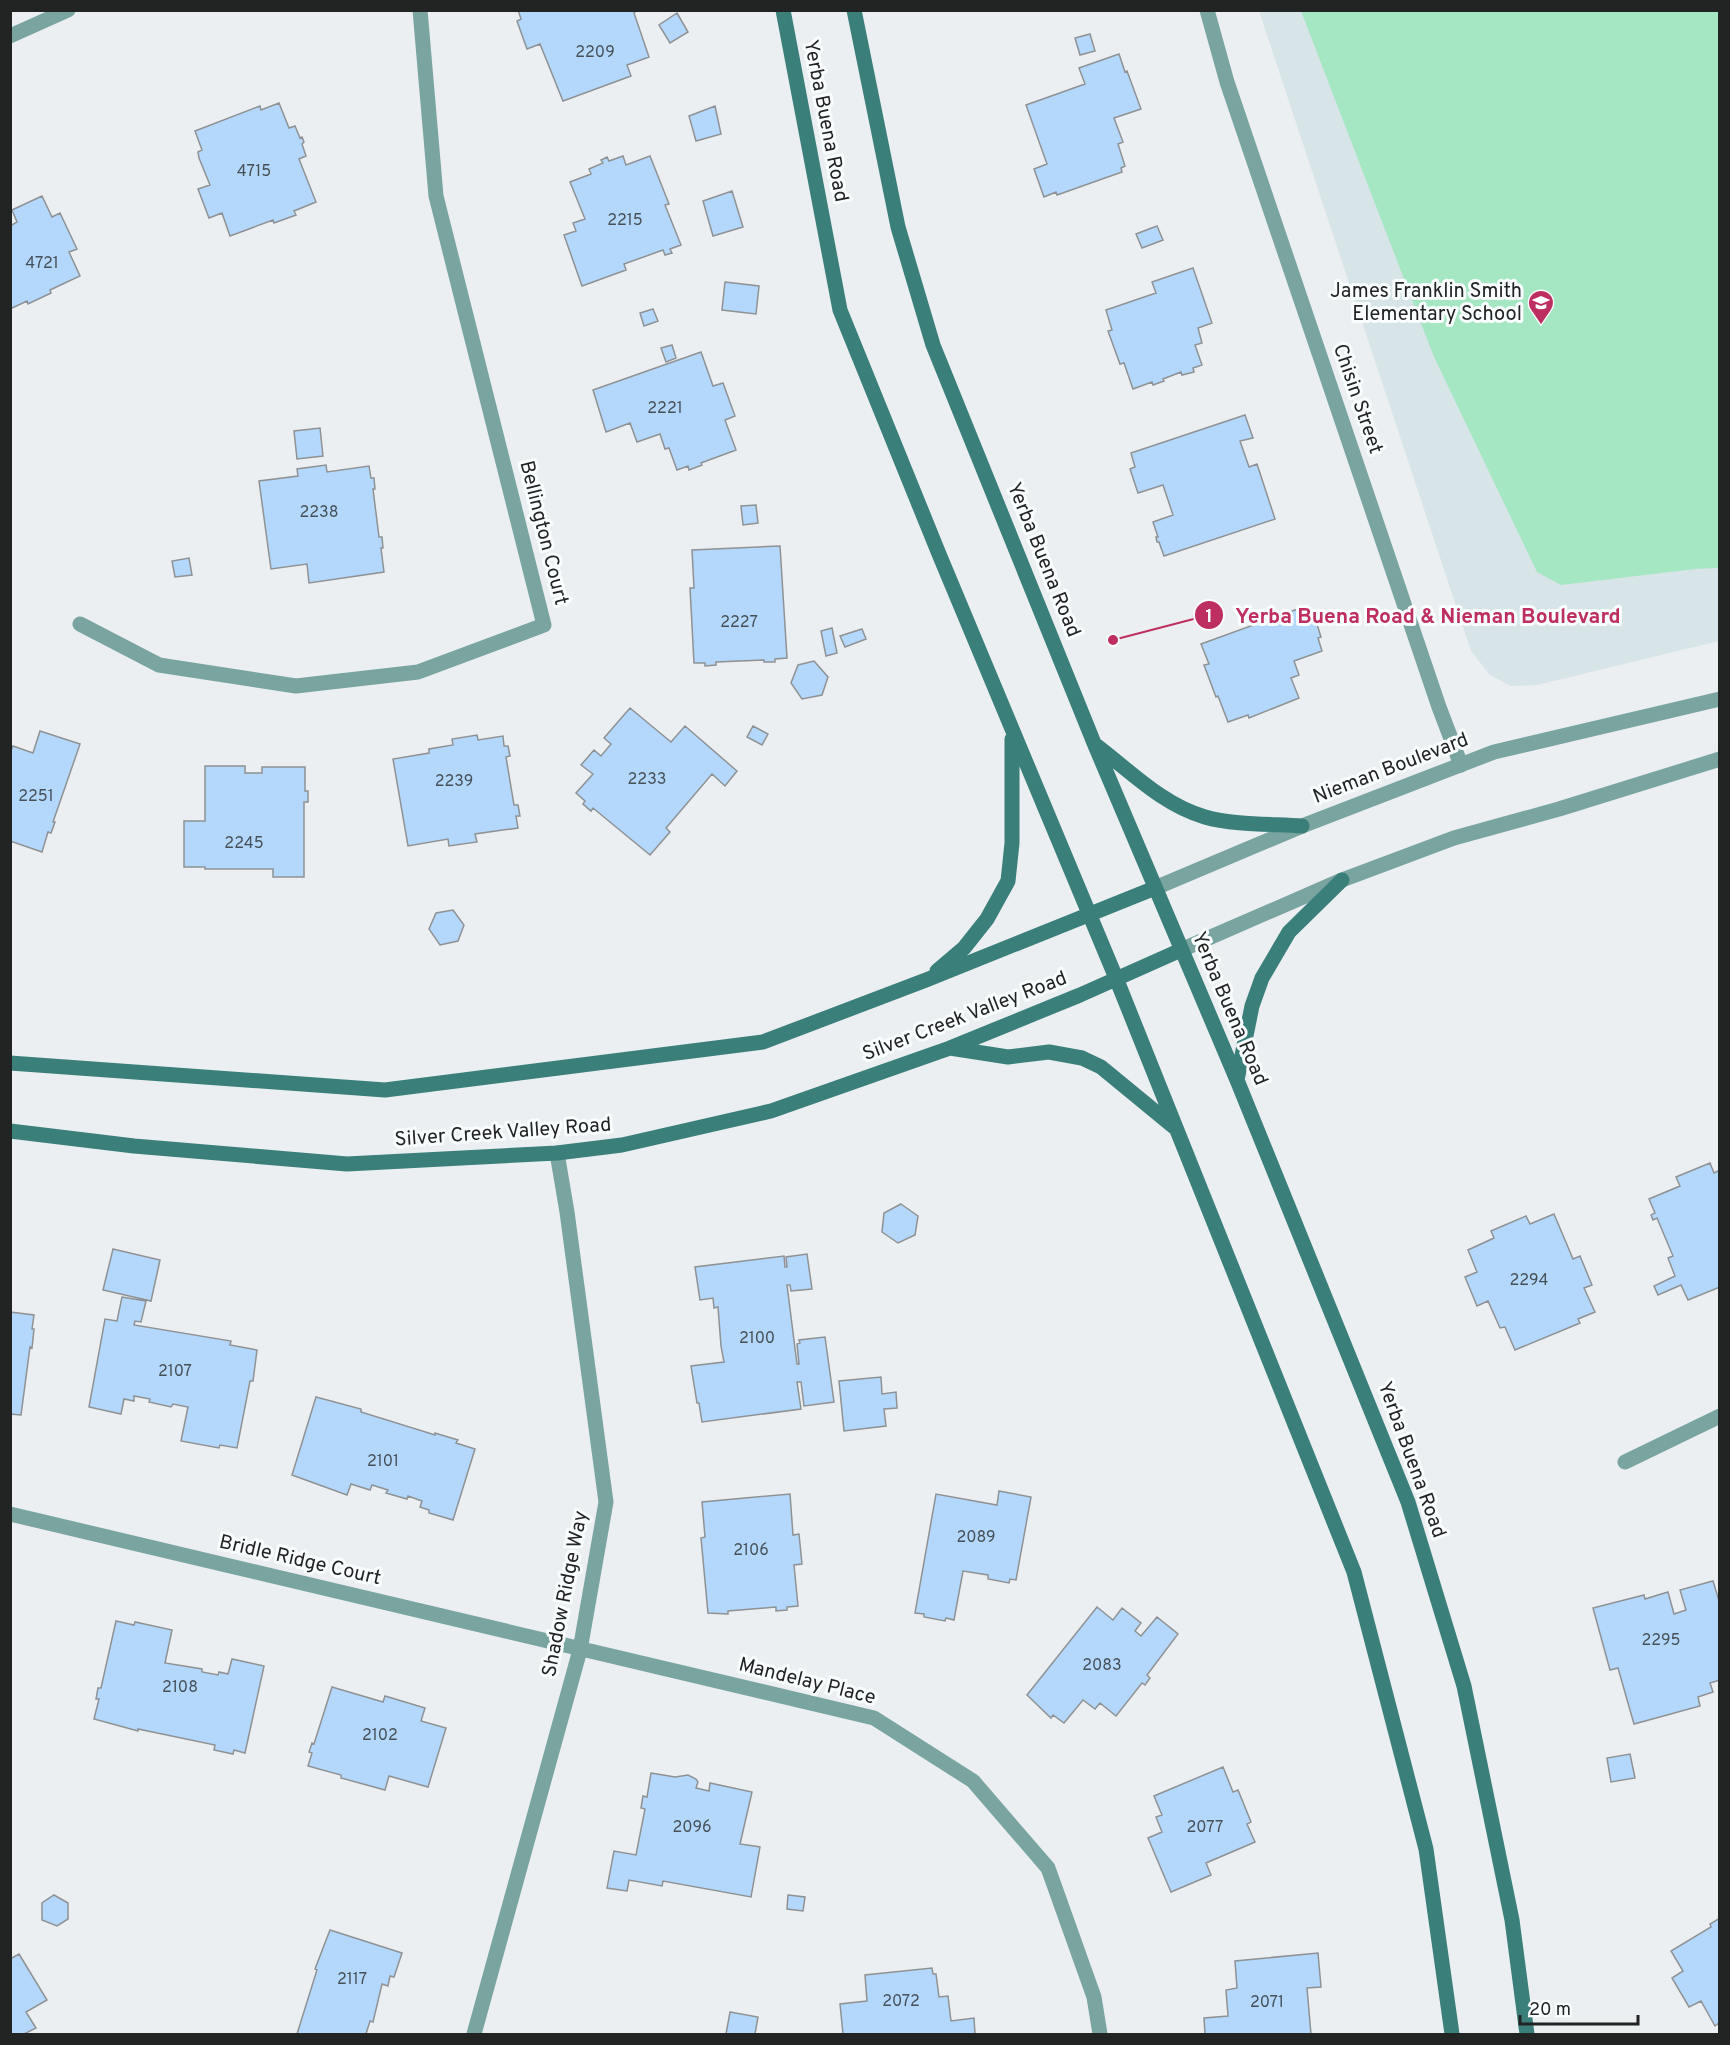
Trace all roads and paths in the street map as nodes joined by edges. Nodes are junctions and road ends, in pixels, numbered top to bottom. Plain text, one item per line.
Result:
1 (68, 10) edge
2 (420, 10) edge
3 (783, 10) edge
4 (854, 10) edge
5 (1207, 10) edge
6 (10, 36) edge
7 (80, 624) dead end
8 (1719, 699) edge
9 (1012, 731) junction
10 (1094, 743) junction
11 (1719, 759) edge
12 (1461, 765) junction
13 (1302, 826) junction
14 (1342, 880) junction
15 (1155, 888) junction
16 (1089, 915) junction
17 (1181, 950) junction
18 (1116, 978) junction
19 (926, 981) junction
20 (950, 1048) junction
21 (10, 1063) edge
22 (1237, 1080) junction
23 (1177, 1129) junction
24 (10, 1131) edge
25 (557, 1153) junction
26 (1719, 1416) edge
27 (1625, 1462) dead end
28 (10, 1514) edge
29 (580, 1650) junction
30 (474, 2034) edge
31 (1100, 2034) edge
32 (1452, 2034) edge
33 (1527, 2034) edge

1 - 6 street
2 - 7 street, Bellington Court
3 - 9 main road, Yerba Buena Road
4 - 10 main road, Yerba Buena Road
5 - 12 street, Chisin Street
8 - 12 street, Nieman Boulevard
9 - 16 main road, Yerba Buena Road
9 - 19 main road
10 - 13 main road
10 - 15 main road, Yerba Buena Road
11 - 14 street
12 - 13 street, Nieman Boulevard
13 - 15 street, Nieman Boulevard
14 - 17 street
14 - 22 main road
15 - 16 main road, Nieman Boulevard
15 - 17 main road, Yerba Buena Road
16 - 18 main road, Yerba Buena Road
16 - 19 main road
17 - 18 main road, Silver Creek Valley Road
17 - 22 main road, Yerba Buena Road
18 - 20 main road, Silver Creek Valley Road
18 - 23 main road, Yerba Buena Road
19 - 21 main road
20 - 23 main road
20 - 25 main road, Silver Creek Valley Road
22 - 33 main road, Yerba Buena Road
23 - 32 main road, Yerba Buena Road
24 - 25 main road, Silver Creek Valley Road
25 - 29 street, Shadow Ridge Way
26 - 27 street
28 - 29 street, Bridle Ridge Court
29 - 30 street, Shadow Ridge Way
29 - 31 street, Mandelay Place

